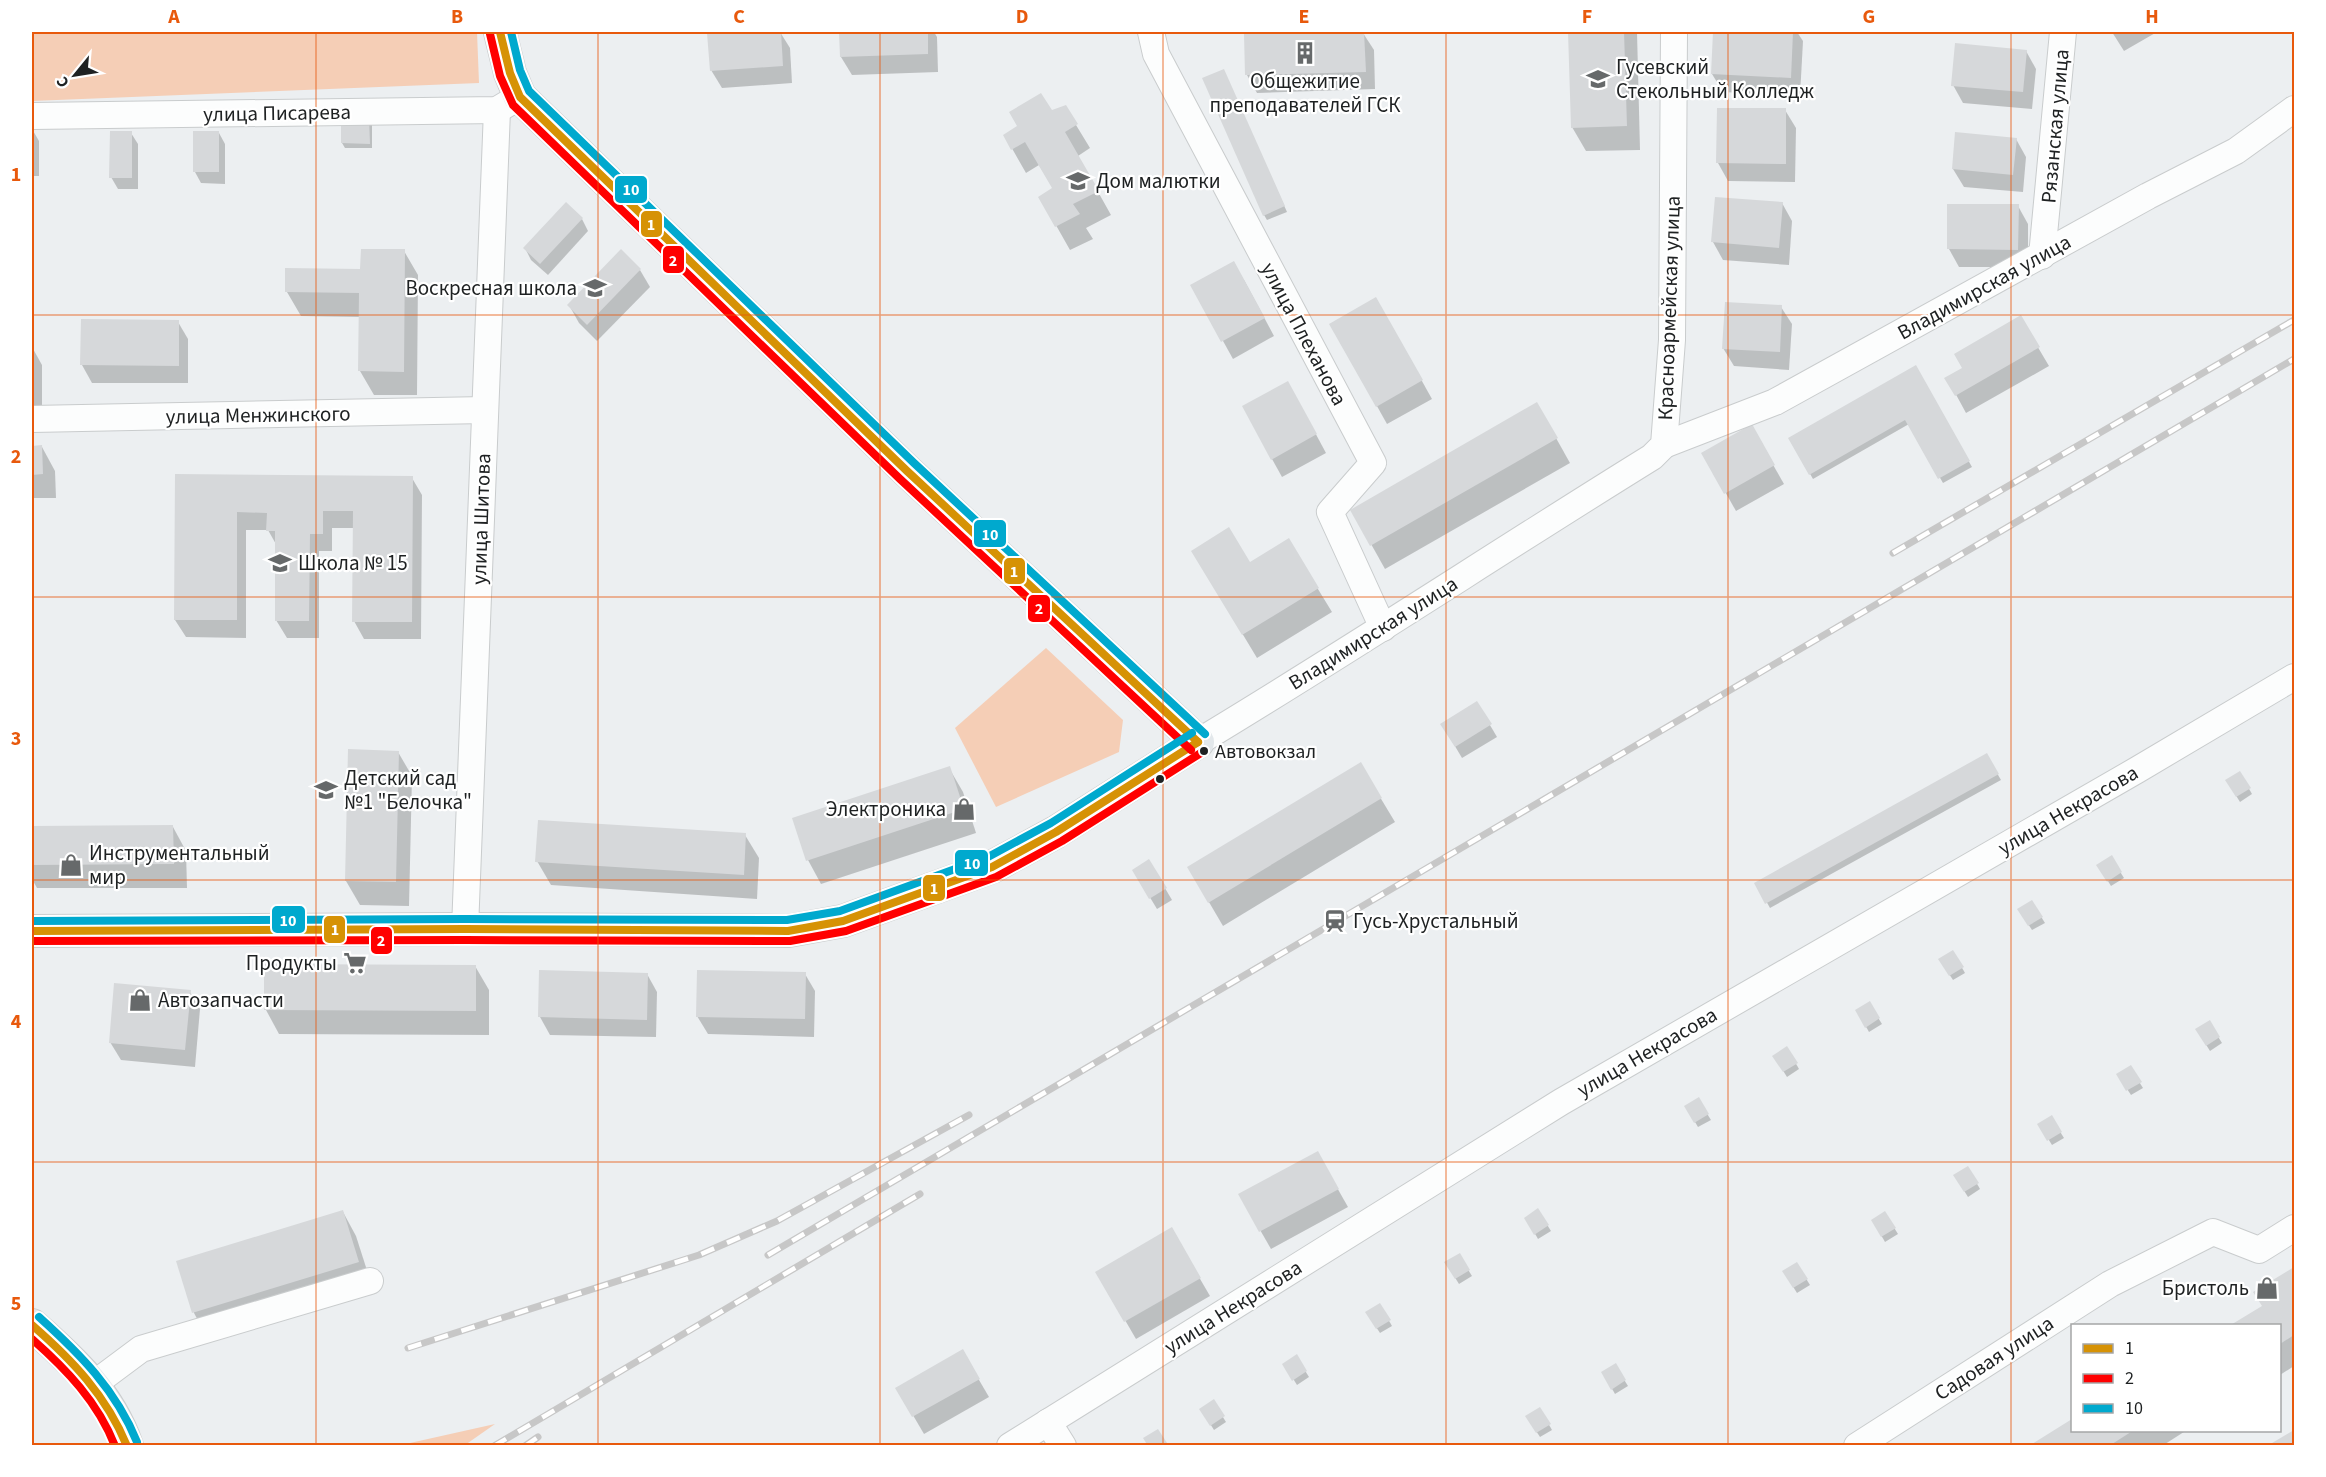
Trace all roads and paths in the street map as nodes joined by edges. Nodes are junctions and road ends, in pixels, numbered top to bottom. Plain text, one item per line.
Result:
1 (500, 32) edge
2 (1151, 32) edge
3 (1674, 32) edge
4 (2063, 32) edge
5 (508, 103) junction
6 (2295, 109) edge
7 (32, 116) edge
8 (2042, 255) junction
9 (485, 410) junction
10 (32, 419) edge
11 (1664, 445) junction
12 (1547, 522) joint
13 (1383, 628) junction
14 (2295, 677) edge
15 (1198, 742) junction
16 (465, 929) junction
17 (32, 931) edge
18 (2295, 1228) edge
19 (370, 1281) dead end
20 (32, 1325) edge
21 (94, 1384) junction
22 (1048, 1422) junction
23 (127, 1446) edge
24 (1010, 1446) edge
25 (1063, 1446) edge
26 (1857, 1446) edge

1 - 5 main road
2 - 13 street, улица Плеханова
3 - 11 street, Красноармейская улица
4 - 8 street, Рязанская улица
5 - 7 street, улица Писарева
5 - 9 street, улица Шитова
5 - 15 main road
6 - 8 street, Владимирская улица
8 - 11 street, Владимирская улица
9 - 10 street, улица Менжинского
9 - 16 street, улица Шитова
11 - 12 street, Красноармейская улица
12 - 13 street, Владимирская улица
13 - 15 street, Владимирская улица
14 - 22 street, улица Некрасова
15 - 16 main road
16 - 17 main road
18 - 26 street, Садовая улица
19 - 21 street
20 - 21 main road
21 - 23 main road
22 - 24 street, улица Некрасова
22 - 25 street

